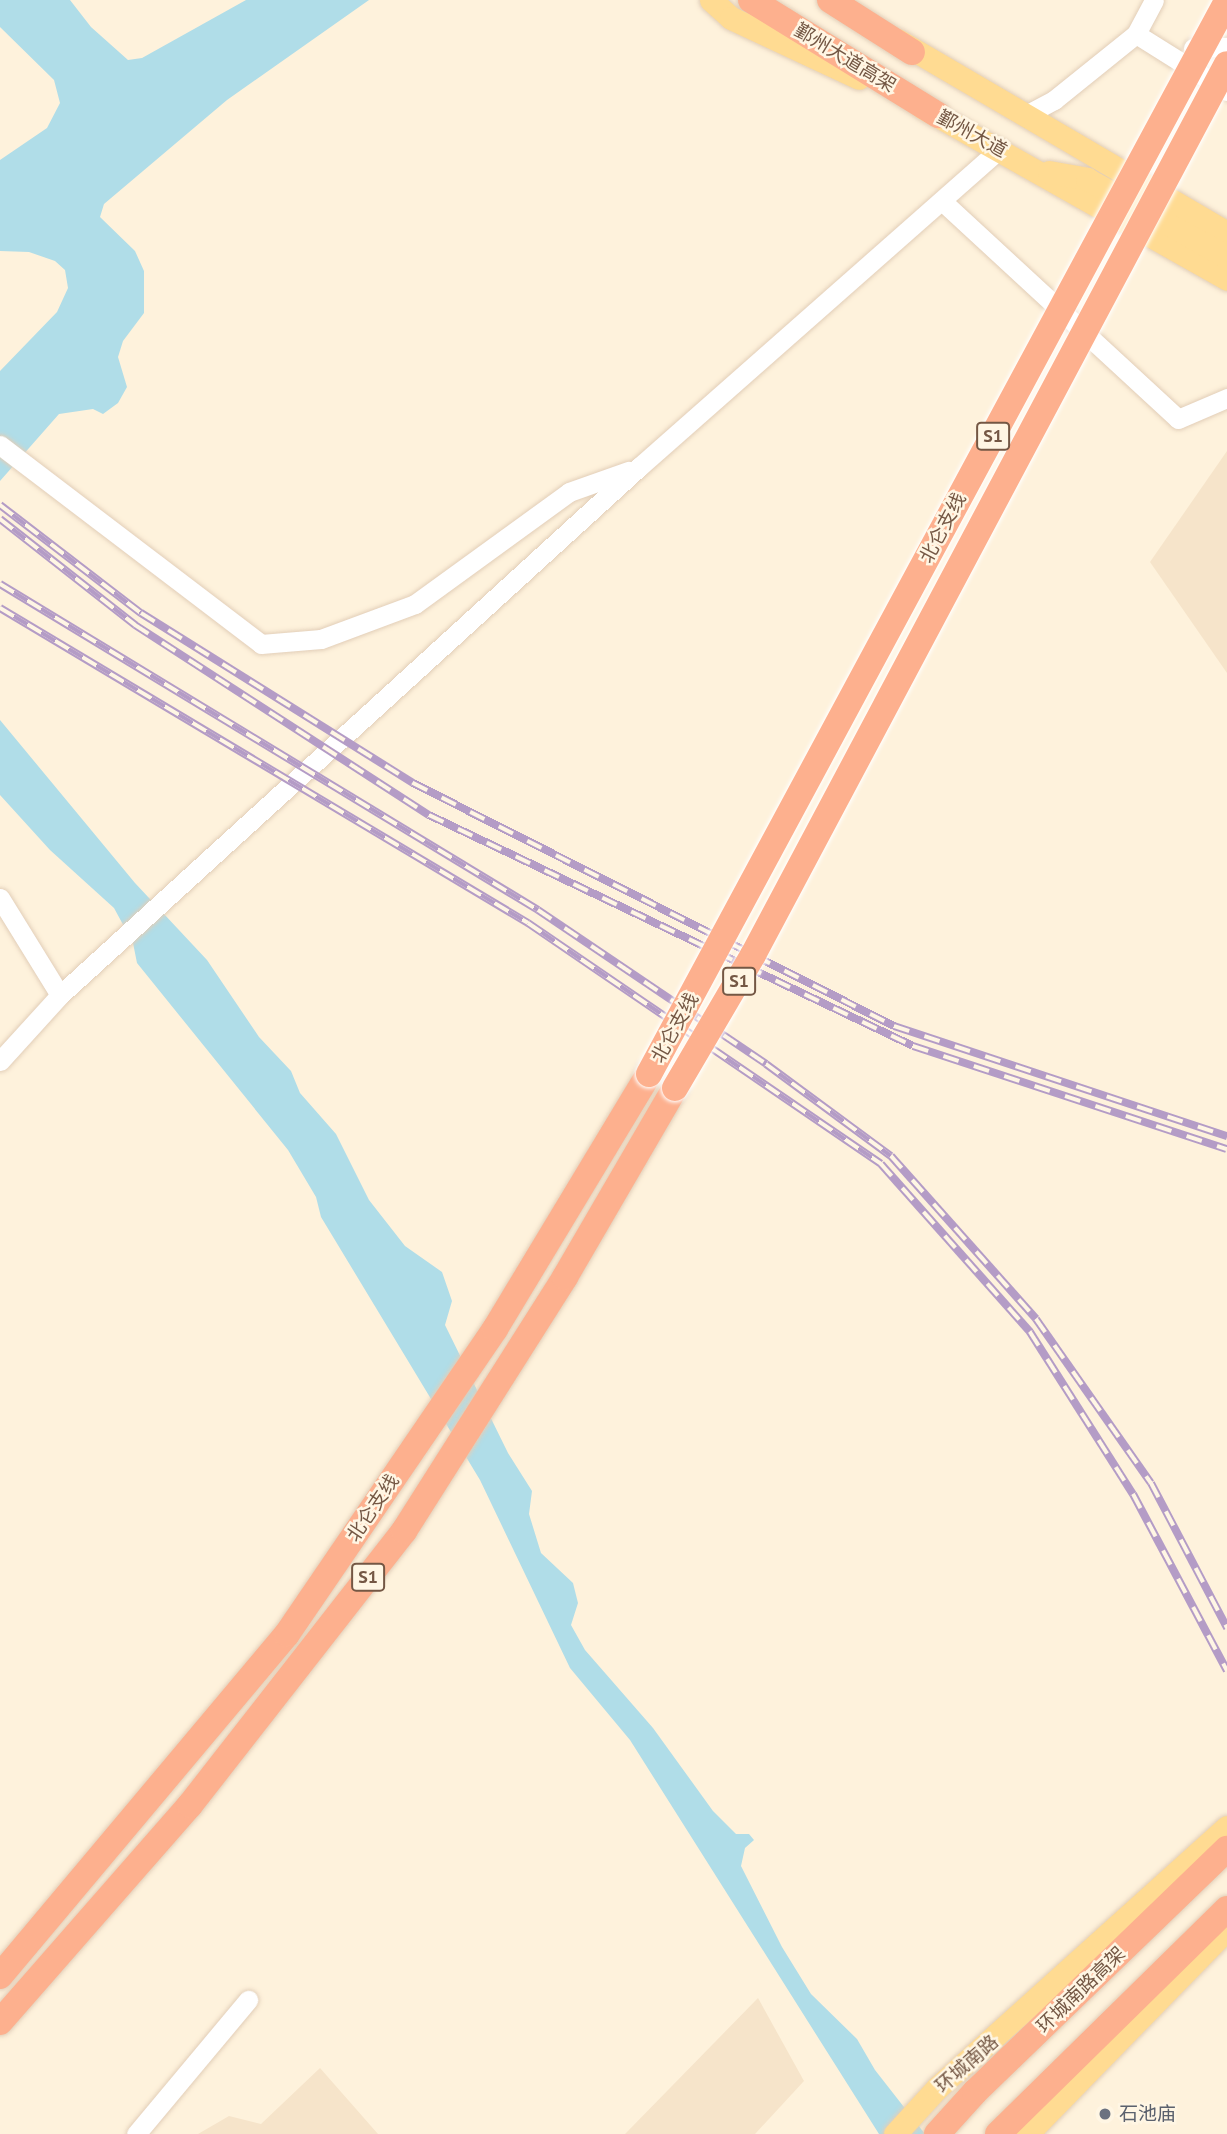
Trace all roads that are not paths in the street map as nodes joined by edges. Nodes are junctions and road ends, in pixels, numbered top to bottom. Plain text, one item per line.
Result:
1 (711, 0) edge
2 (751, 0) edge
3 (830, 0) edge
4 (848, 0) edge
5 (1154, 0) edge
6 (1227, 1) edge
7 (1136, 34) junction
8 (1227, 47) edge
9 (1164, 49) junction
10 (912, 52) junction
11 (1227, 64) edge
12 (1227, 92) edge
13 (938, 115) junction
14 (1026, 115) junction
15 (1001, 148) junction
16 (1032, 169) junction
17 (942, 201) junction
18 (1227, 233) edge
19 (1227, 257) edge
20 (1227, 279) edge
21 (1227, 398) edge
22 (0, 445) edge
23 (639, 467) junction
24 (0, 898) edge
25 (60, 995) junction
26 (0, 1061) edge
27 (1227, 1827) edge
28 (1227, 1849) edge
29 (1227, 1909) edge
30 (1227, 1929) edge
31 (0, 1976) edge
32 (248, 2000) dead end
33 (0, 2022) edge
34 (136, 2134) edge
35 (895, 2134) edge
36 (937, 2134) edge
37 (998, 2134) edge
38 (1027, 2134) edge

1 - 13 main road, 鄞州大道
2 - 13 highway, 鄞州大道高架
3 - 10 highway, 鄞州大道高架
4 - 10 main road
5 - 7 street
6 - 31 highway, 北仑支线 / S1, bridge
7 - 9 street
7 - 14 street
8 - 9 street
9 - 12 street
10 - 14 main road
11 - 33 highway, 北仑支线 / S1, bridge
13 - 15 main road, 鄞州大道
14 - 18 main road
15 - 16 main road, 鄞州大道
15 - 17 street
16 - 19 main road
16 - 20 main road, 鄞州大道
17 - 21 street
17 - 23 street
22 - 23 street
23 - 25 street
24 - 25 street
25 - 26 street
27 - 35 main road, 环城南路
28 - 36 highway, 环城南路高架
29 - 37 highway
30 - 38 main road
32 - 34 street

